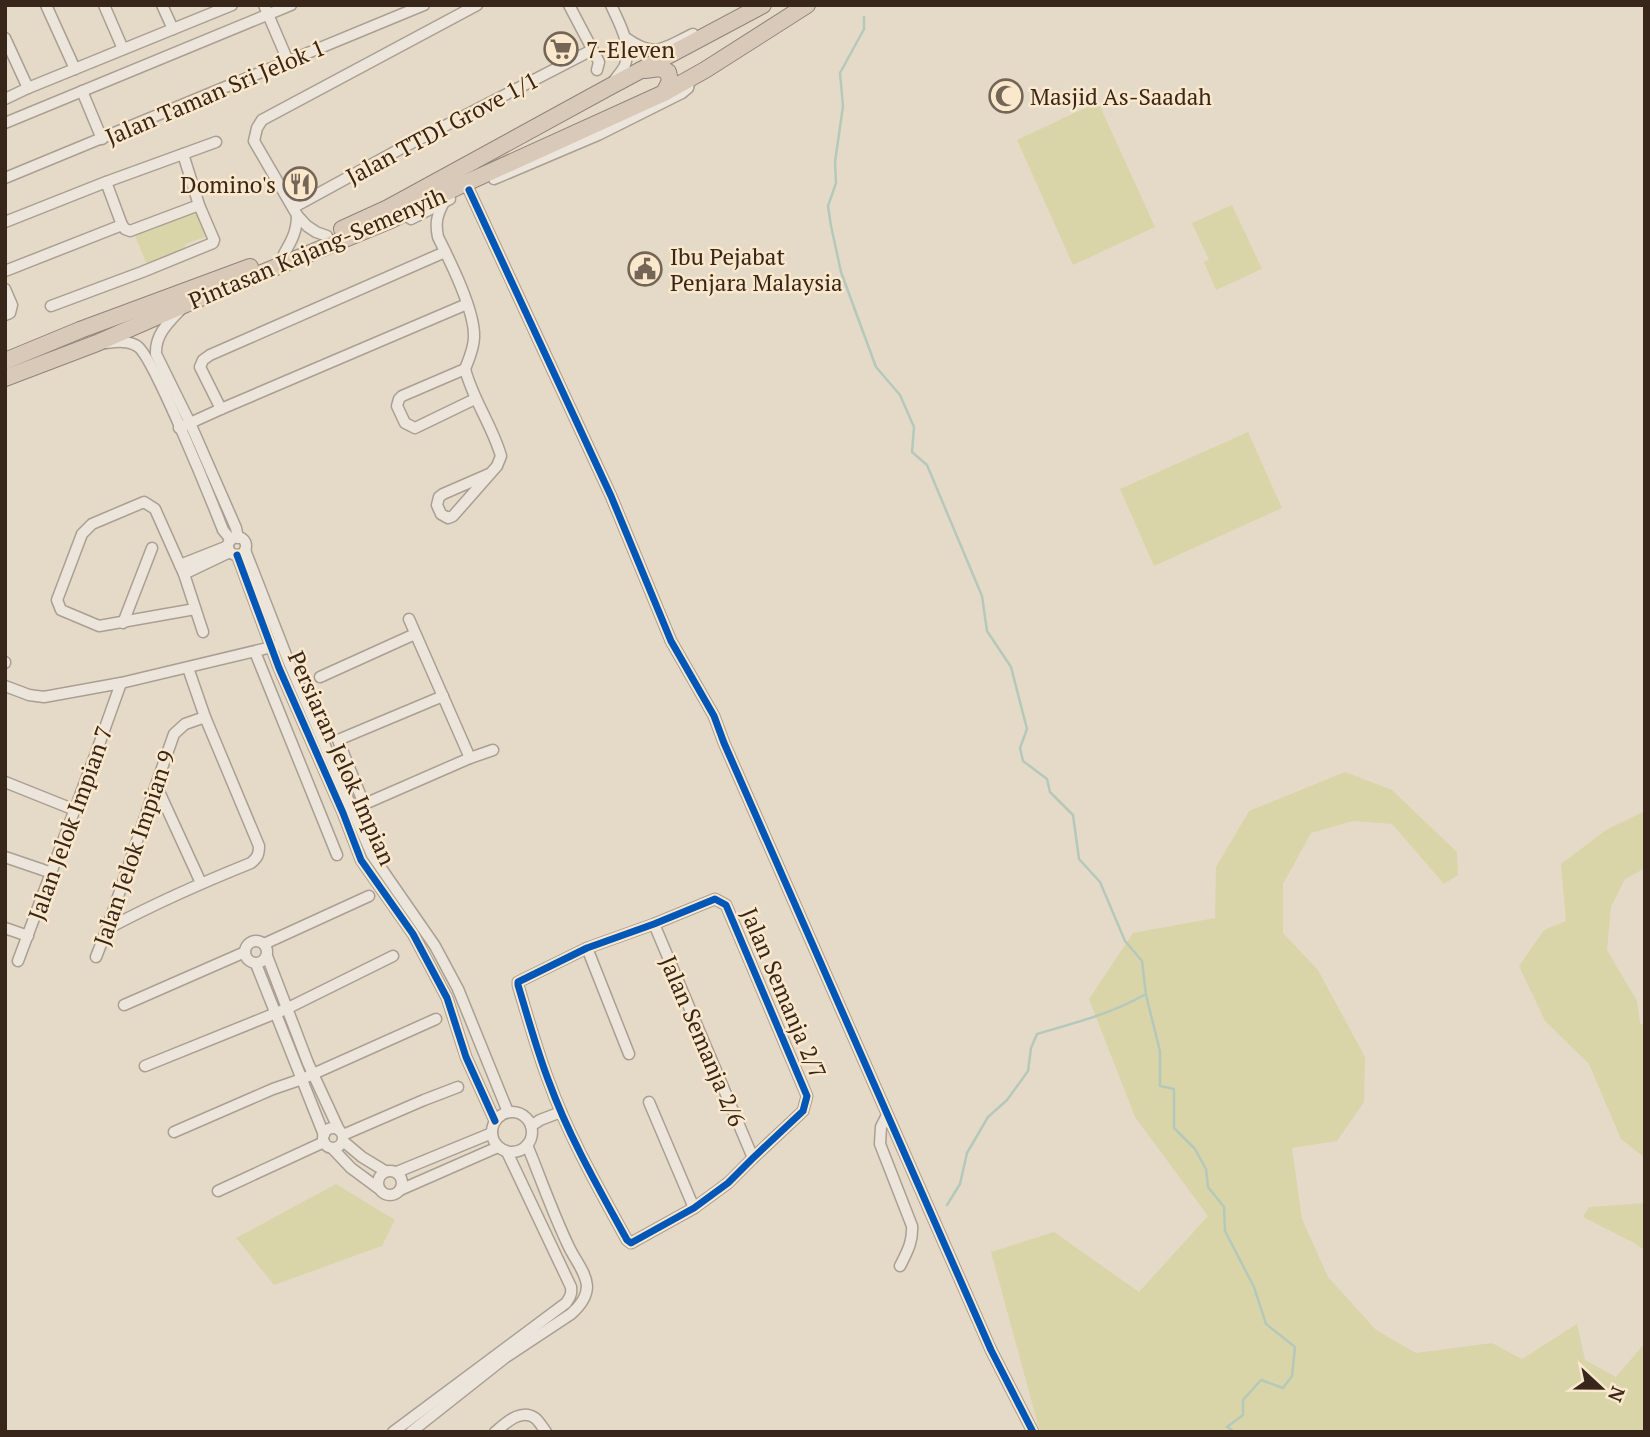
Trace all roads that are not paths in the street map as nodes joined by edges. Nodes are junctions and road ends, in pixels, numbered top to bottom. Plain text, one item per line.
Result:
1 (46, 5) edge
2 (104, 5) edge
3 (162, 5) edge
4 (232, 5) edge
5 (291, 5) edge
6 (424, 5) edge
7 (477, 5) edge
8 (569, 5) edge
9 (611, 5) edge
10 (765, 5) edge
11 (807, 5) edge
12 (267, 10) edge
13 (731, 22) junction
14 (173, 29) junction
15 (5, 38) edge
16 (625, 38) junction
17 (123, 50) junction
18 (592, 50) junction
19 (288, 61) junction
20 (75, 69) junction
21 (597, 70) dead end
22 (632, 74) junction
23 (698, 74) junction
24 (611, 86) junction
25 (28, 88) junction
26 (82, 91) junction
27 (664, 93) junction
28 (5, 99) edge
29 (5, 123) edge
30 (102, 139) junction
31 (216, 142) dead end
32 (183, 154) junction
33 (5, 178) edge
34 (106, 182) junction
35 (469, 190) junction
36 (444, 202) junction
37 (199, 205) junction
38 (296, 211) junction
39 (411, 219) junction
40 (391, 220) junction
41 (5, 222) edge
42 (122, 225) junction
43 (327, 236) junction
44 (438, 237) junction
45 (445, 252) junction
46 (284, 254) junction
47 (5, 271) edge
48 (5, 289) edge
49 (186, 304) junction
50 (467, 304) junction
51 (51, 306) dead end
52 (5, 315) edge
53 (97, 343) junction
54 (5, 361) edge
55 (465, 369) junction
56 (5, 378) edge
57 (475, 399) junction
58 (221, 409) junction
59 (185, 426) junction
60 (489, 474) junction
61 (235, 547) junction
62 (152, 548) dead end
63 (182, 570) junction
64 (195, 609) junction
65 (409, 619) dead end
66 (123, 622) junction
67 (203, 632) dead end
68 (415, 634) junction
69 (276, 646) junction
70 (255, 652) junction
71 (188, 668) junction
72 (320, 677) dead end
73 (121, 683) junction
74 (5, 686) edge
75 (443, 696) junction
76 (205, 717) junction
77 (493, 750) dead end
78 (470, 758) junction
79 (5, 782) edge
80 (156, 785) junction
81 (354, 808) junction
82 (75, 810) junction
83 (337, 855) dead end
84 (5, 857) edge
85 (52, 873) junction
86 (201, 883) junction
87 (369, 896) dead end
88 (654, 924) junction
89 (5, 928) edge
90 (107, 929) junction
91 (28, 936) junction
92 (587, 948) junction
93 (265, 950) junction
94 (245, 952) junction
95 (393, 956) dead end
96 (96, 957) dead end
97 (18, 961) dead end
98 (256, 964) junction
99 (124, 1005) dead end
100 (281, 1011) junction
101 (436, 1019) dead end
102 (629, 1054) dead end
103 (145, 1066) dead end
104 (313, 1073) junction
105 (302, 1079) junction
106 (458, 1087) dead end
107 (649, 1102) dead end
108 (508, 1112) junction
109 (561, 1112) junction
110 (887, 1115) junction
111 (495, 1121) junction
112 (531, 1126) junction
113 (174, 1132) dead end
114 (492, 1133) junction
115 (342, 1136) junction
116 (327, 1142) junction
117 (527, 1145) junction
118 (503, 1149) junction
119 (752, 1158) junction
120 (385, 1171) junction
121 (397, 1172) junction
122 (379, 1188) junction
123 (400, 1190) junction
124 (218, 1191) dead end
125 (694, 1208) junction
126 (900, 1266) dead end
127 (393, 1432) edge
128 (411, 1432) edge
129 (495, 1432) edge
130 (546, 1432) edge
131 (1033, 1432) edge

1 - 20 street
2 - 17 street
3 - 14 street
4 - 14 street
5 - 12 street
6 - 19 street, Jalan Taman Sri Jelok 1
7 - 38 street
8 - 18 street
9 - 16 street
10 - 13 highway, Pintasan Kajang-Semenyih
10 - 23 highway
11 - 23 highway, Pintasan Kajang-Semenyih
12 - 19 street
12 - 26 street
13 - 16 street
13 - 22 highway, Pintasan Kajang-Semenyih
14 - 17 street
15 - 25 street
16 - 24 street
17 - 20 street
18 - 21 street
18 - 38 street, Jalan TTDI Grove 1/1
19 - 30 street, Jalan Taman Sri Jelok 1
20 - 25 street
22 - 24 highway, Pintasan Kajang-Semenyih
22 - 27 highway
23 - 27 highway, Pintasan Kajang-Semenyih
23 - 35 street
24 - 43 highway, Pintasan Kajang-Semenyih
25 - 28 street
26 - 29 street
26 - 30 street
27 - 40 highway, Pintasan Kajang-Semenyih
30 - 33 street, Jalan Taman Sri Jelok 1
31 - 32 street
32 - 34 street
32 - 37 street
34 - 41 street
34 - 42 street
35 - 36 street
35 - 110 street
36 - 39 street
36 - 44 street
37 - 42 street
37 - 51 street
38 - 43 street
38 - 46 street
39 - 40 street
39 - 44 street
40 - 49 highway, Pintasan Kajang-Semenyih
42 - 47 street
43 - 46 highway, Pintasan Kajang-Semenyih
44 - 45 street
45 - 50 street
45 - 58 street
46 - 54 highway, Pintasan Kajang-Semenyih
48 - 52 street
49 - 53 highway, Pintasan Kajang-Semenyih
49 - 59 street, Persiaran Jelok Impian
50 - 55 street
50 - 58 street
53 - 56 highway, Pintasan Kajang-Semenyih
53 - 59 street, Persiaran Jelok Impian
55 - 57 street
55 - 57 street
57 - 60 street
58 - 59 street
59 - 61 street, Persiaran Jelok Impian
60 - 60 street
61 - 63 street
61 - 69 street, Persiaran Jelok Impian
62 - 66 street
63 - 64 street
63 - 66 street
64 - 66 street
64 - 67 street
65 - 68 street
68 - 72 street
68 - 75 street
69 - 70 street
69 - 81 street, Persiaran Jelok Impian
70 - 71 street
70 - 83 street
71 - 73 street
71 - 76 street
73 - 74 street
73 - 82 street, Jalan Jelok Impian 7
75 - 78 street
75 - 81 street
76 - 80 street, Jalan Jelok Impian 9
76 - 86 street
77 - 78 street
78 - 81 street
79 - 82 street
80 - 86 street
80 - 90 street, Jalan Jelok Impian 9
81 - 108 street, Persiaran Jelok Impian
81 - 111 street, Persiaran Jelok Impian
82 - 85 street, Jalan Jelok Impian 7
84 - 85 street
85 - 91 street, Jalan Jelok Impian 7
86 - 90 street
87 - 93 street
88 - 92 street
88 - 119 street, Jalan Semanja 2/6
88 - 119 street, Jalan Semanja 2/7
89 - 91 street
90 - 96 street, Jalan Jelok Impian 9
91 - 97 street, Jalan Jelok Impian 7
92 - 102 street
92 - 109 street
93 - 94 street
93 - 98 street
93 - 100 street
94 - 98 street
94 - 99 street
95 - 100 street
98 - 100 street
100 - 103 street
100 - 104 street
100 - 105 street
101 - 104 street
104 - 105 street
104 - 115 street
105 - 113 street
105 - 116 street
106 - 115 street
107 - 125 street
108 - 111 street
108 - 112 street
109 - 112 street
109 - 125 street
110 - 126 street
110 - 131 street
111 - 114 street
112 - 117 street
114 - 118 street
114 - 121 street
115 - 116 street
115 - 116 street
115 - 120 street
116 - 122 street
116 - 124 street
117 - 118 street
117 - 128 street
118 - 123 street
118 - 127 street
119 - 125 street
120 - 121 street
120 - 122 street
121 - 123 street
122 - 123 street
129 - 130 street

